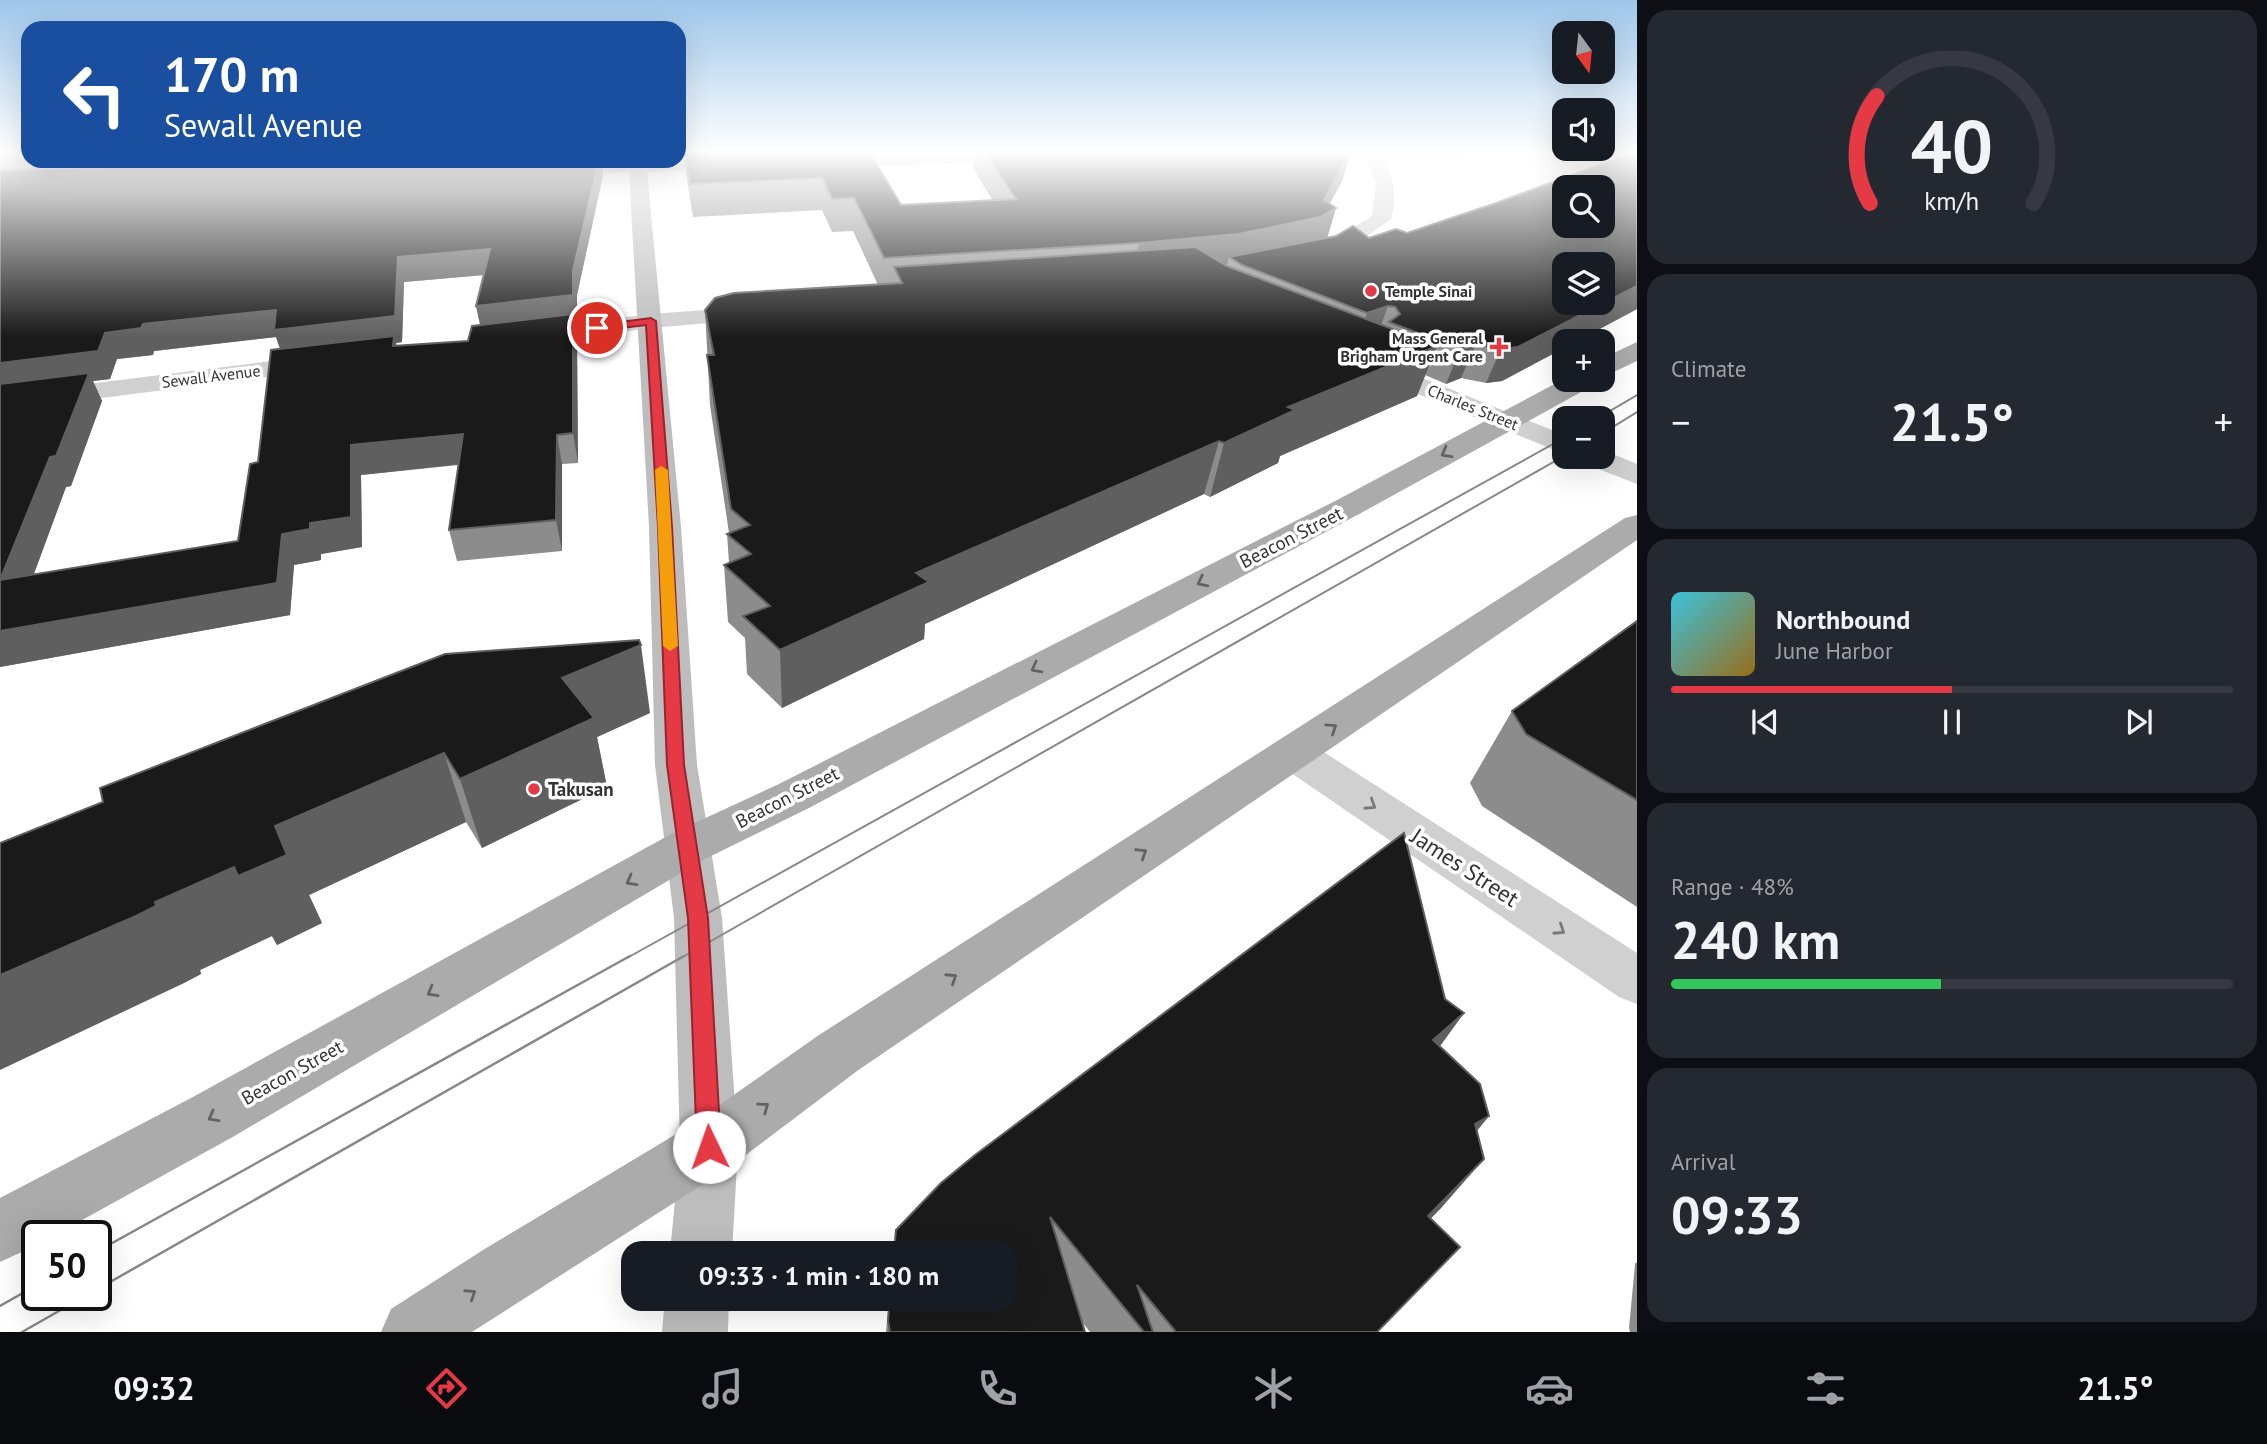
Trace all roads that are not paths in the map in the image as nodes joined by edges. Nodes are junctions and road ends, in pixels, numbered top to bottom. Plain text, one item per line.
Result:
1 (641, 213) edge
2 (1383, 213) edge
3 (1295, 266) edge
4 (786, 311) edge
5 (651, 321) junction
6 (501, 340) edge
7 (1637, 350) edge
8 (1352, 357) edge
9 (339, 360) edge
10 (1615, 362) edge
11 (1561, 392) edge
12 (0, 403) edge
13 (1507, 421) junction
14 (1552, 440) edge
15 (1615, 466) edge
16 (1637, 475) edge
17 (1637, 525) edge
18 (1293, 753) junction
19 (689, 846) junction
20 (1637, 981) edge
21 (709, 1147) junction
22 (0, 1231) edge
23 (702, 1241) edge
24 (696, 1311) edge
25 (414, 1332) edge
26 (695, 1332) edge

1 - 5 main road
2 - 3 street
4 - 5 street
5 - 6 street
5 - 19 main road
7 - 10 main road
8 - 13 street, Charles Street
9 - 12 street, Sewall Avenue
11 - 13 main road, Beacon Street
13 - 14 street, Charles Street
13 -> 19 main road, Beacon Street
15 - 16 street
18 -> 17 main road
18 -> 20 street, James Street
21 -> 18 main road
19 - 21 main road
19 -> 22 main road, Beacon Street
21 - 23 main road
25 -> 21 main road
24 - 26 main road

